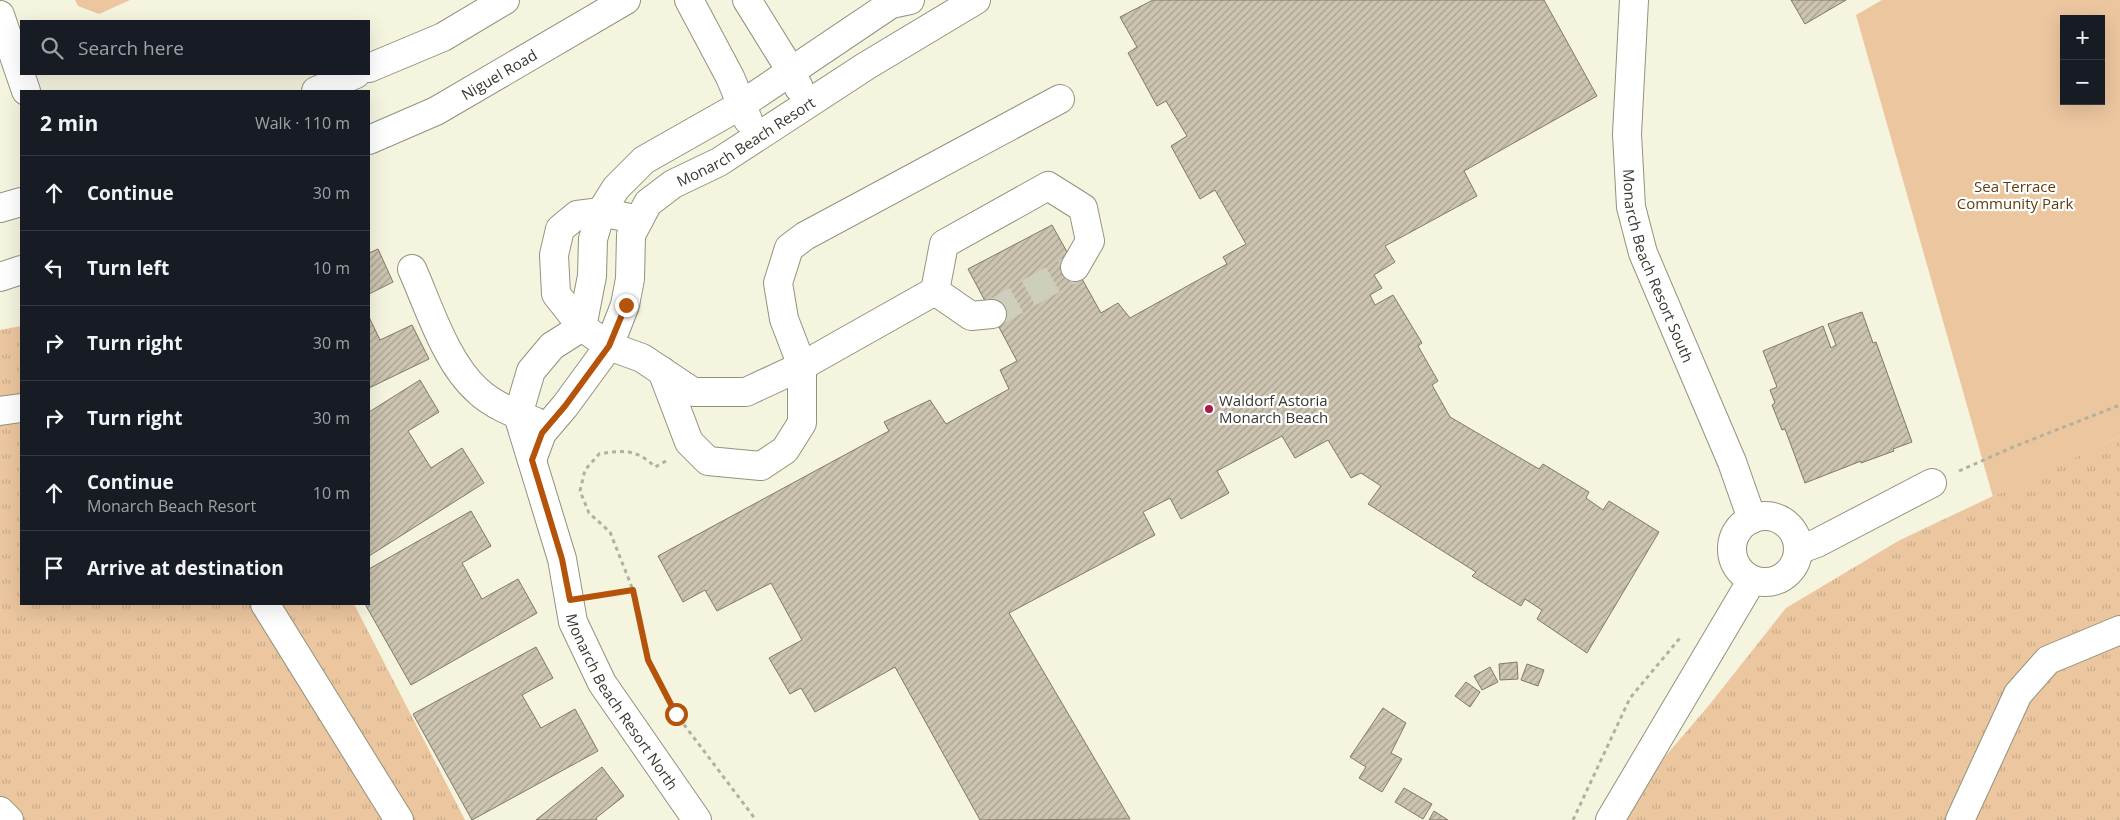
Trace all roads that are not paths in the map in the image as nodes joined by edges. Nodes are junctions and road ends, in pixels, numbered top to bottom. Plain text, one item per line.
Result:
1 (505, 0) edge
2 (626, 0) edge
3 (689, 0) edge
4 (747, 0) edge
5 (910, 0) edge
6 (1634, 0) edge
7 (970, 1) edge
8 (0, 15) edge
9 (370, 68) edge
10 (791, 71) junction
11 (20, 73) edge
12 (21, 75) edge
13 (354, 75) edge
14 (26, 90) edge
15 (318, 90) edge
16 (1060, 99) dead end
17 (741, 105) junction
18 (807, 105) junction
19 (758, 137) junction
20 (370, 140) edge
21 (20, 202) edge
22 (0, 208) edge
23 (601, 212) junction
24 (639, 220) junction
25 (1076, 267) tunnel mouth
26 (412, 269) dead end
27 (20, 270) edge
28 (0, 277) edge
29 (935, 291) junction
30 (992, 314) tunnel mouth
31 (582, 327) junction
32 (609, 346) junction
33 (802, 366) junction
34 (662, 370) junction
35 (20, 408) edge
36 (0, 411) edge
37 (518, 416) junction
38 (548, 427) junction
39 (532, 460) junction
40 (1932, 483) road end
41 (1752, 518) junction
42 (1798, 550) junction
43 (1752, 580) junction
44 (267, 605) edge
45 (2120, 630) edge
46 (0, 811) edge
47 (9, 820) edge
48 (399, 820) edge
49 (697, 820) edge
50 (1610, 820) edge
51 (1960, 820) edge

1 - 9 street
2 - 20 street, Niguel Road
3 - 17 street
4 - 10 street
5 - 10 street
6 - 41 street, Monarch Beach Resort South
7 - 18 street, Monarch Beach Resort
8 - 11 street
10 - 17 street
10 - 18 street
12 - 14 street
13 - 15 street
16 - 33 street
17 - 19 street
17 - 23 street
18 - 19 street, Monarch Beach Resort
19 - 24 street, Monarch Beach Resort
21 - 22 street
23 - 24 street
23 - 31 street
23 - 31 street
24 - 32 street, Monarch Beach Resort
25 - 29 street
26 - 37 street
27 - 28 street
29 - 30 street
29 - 33 street
31 - 32 street
31 - 37 street
32 - 34 street
32 - 38 street
33 - 34 street
33 - 34 street
35 - 36 street
37 - 38 street
37 - 39 street, Monarch Beach Resort North
38 - 39 street
39 - 49 street, Monarch Beach Resort North
40 - 42 street
41 - 42 street
41 - 43 street
42 - 43 street
43 - 50 street
44 - 48 street
45 - 51 street
46 - 47 street

